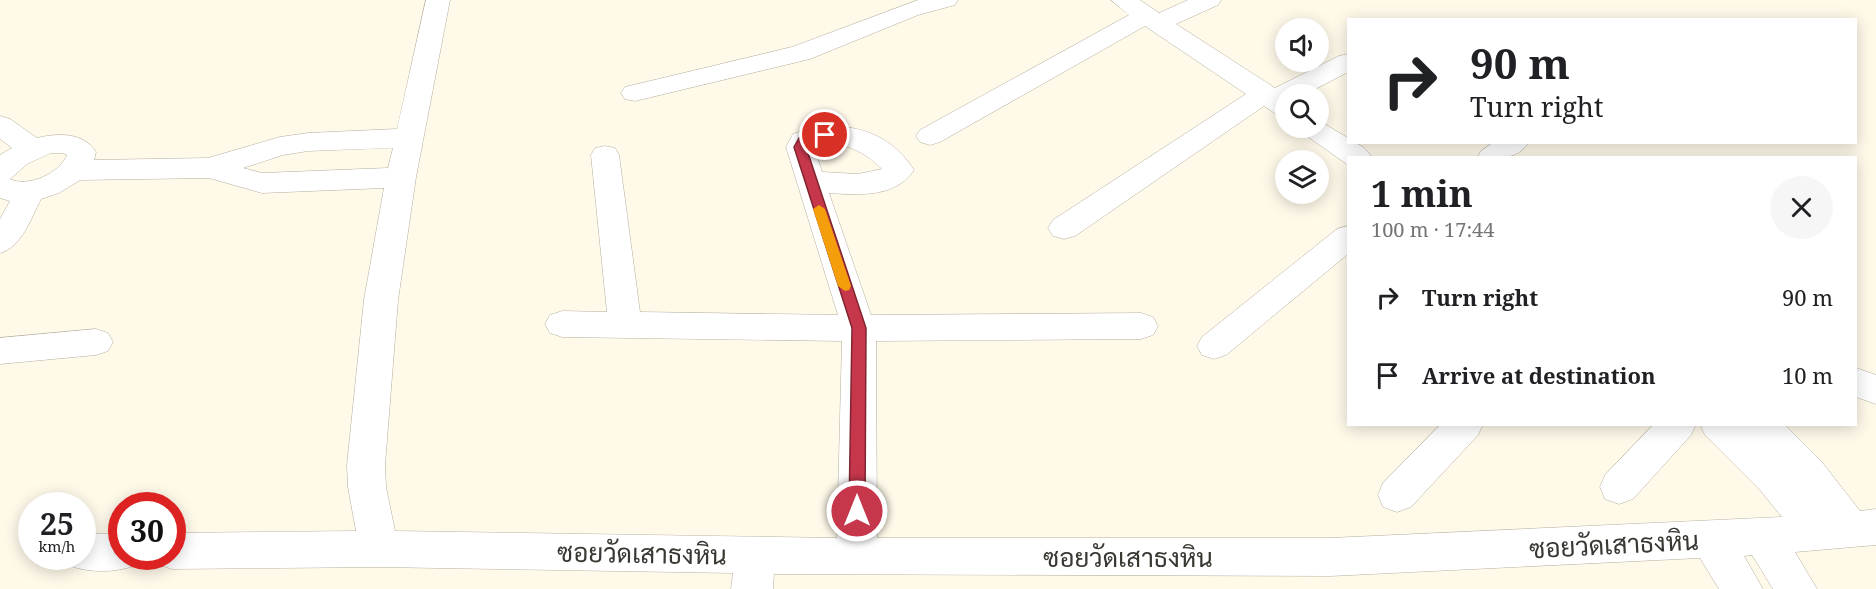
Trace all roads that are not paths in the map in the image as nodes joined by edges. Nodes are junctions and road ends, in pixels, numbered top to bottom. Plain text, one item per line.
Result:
1 (438, 0) edge
2 (946, 0) edge
3 (1123, 0) edge
4 (1209, 0) edge
5 (906, 5) edge
6 (1153, 19) junction
7 (1347, 63) edge
8 (1307, 84) edge
9 (635, 93) dead end
10 (1275, 101) edge
11 (0, 125) edge
12 (930, 136) dead end
13 (410, 138) junction
14 (1329, 138) edge
15 (1512, 144) edge
16 (33, 149) junction
17 (605, 155) dead end
18 (1355, 156) edge
19 (1494, 156) edge
20 (209, 168) junction
21 (75, 170) junction
22 (401, 177) junction
23 (810, 182) dead end
24 (6, 186) edge
25 (1064, 228) dead end
26 (1347, 238) edge
27 (0, 242) edge
28 (625, 323) junction
29 (562, 324) dead end
30 (1141, 326) dead end
31 (859, 328) junction
32 (96, 342) dead end
33 (1214, 346) dead end
34 (0, 351) edge
35 (1857, 382) edge
36 (1876, 390) edge
37 (1464, 426) edge
38 (1676, 426) edge
39 (1720, 426) edge
40 (1760, 426) edge
41 (1619, 487) dead end
42 (1397, 495) dead end
43 (1848, 530) edge
44 (1762, 537) junction
45 (1711, 540) junction
46 (379, 549) junction
47 (186, 551) edge
48 (857, 557) junction
49 (753, 572) edge
50 (1742, 589) edge
51 (1796, 589) edge

1 - 13 street
2 - 5 street
3 - 6 street
4 - 6 street
5 - 9 street
6 - 10 street
6 - 12 street
7 - 8 street
10 - 25 street
11 - 16 street
13 - 20 street
13 - 22 street
14 - 18 street
15 - 19 street
16 - 21 street
16 - 24 street
17 - 28 street
20 - 21 street
20 - 22 street
21 - 24 street
22 - 46 street
23 - 31 street
24 - 27 street
26 - 33 street
28 - 29 street
28 - 31 street
30 - 31 street
31 - 48 street
32 - 34 street
35 - 36 street
37 - 42 street
38 - 41 street
39 - 43 street
40 - 43 street
43 - 44 street, ซอยวัดเสาธงหิน
44 - 45 street, ซอยวัดเสาธงหิน
44 - 51 street
45 - 48 street, ซอยวัดเสาธงหิน
45 - 50 street
46 - 47 street, ซอยวัดเสาธงหิน
46 - 49 street, ซอยวัดเสาธงหิน
48 - 49 street, ซอยวัดเสาธงหิน

